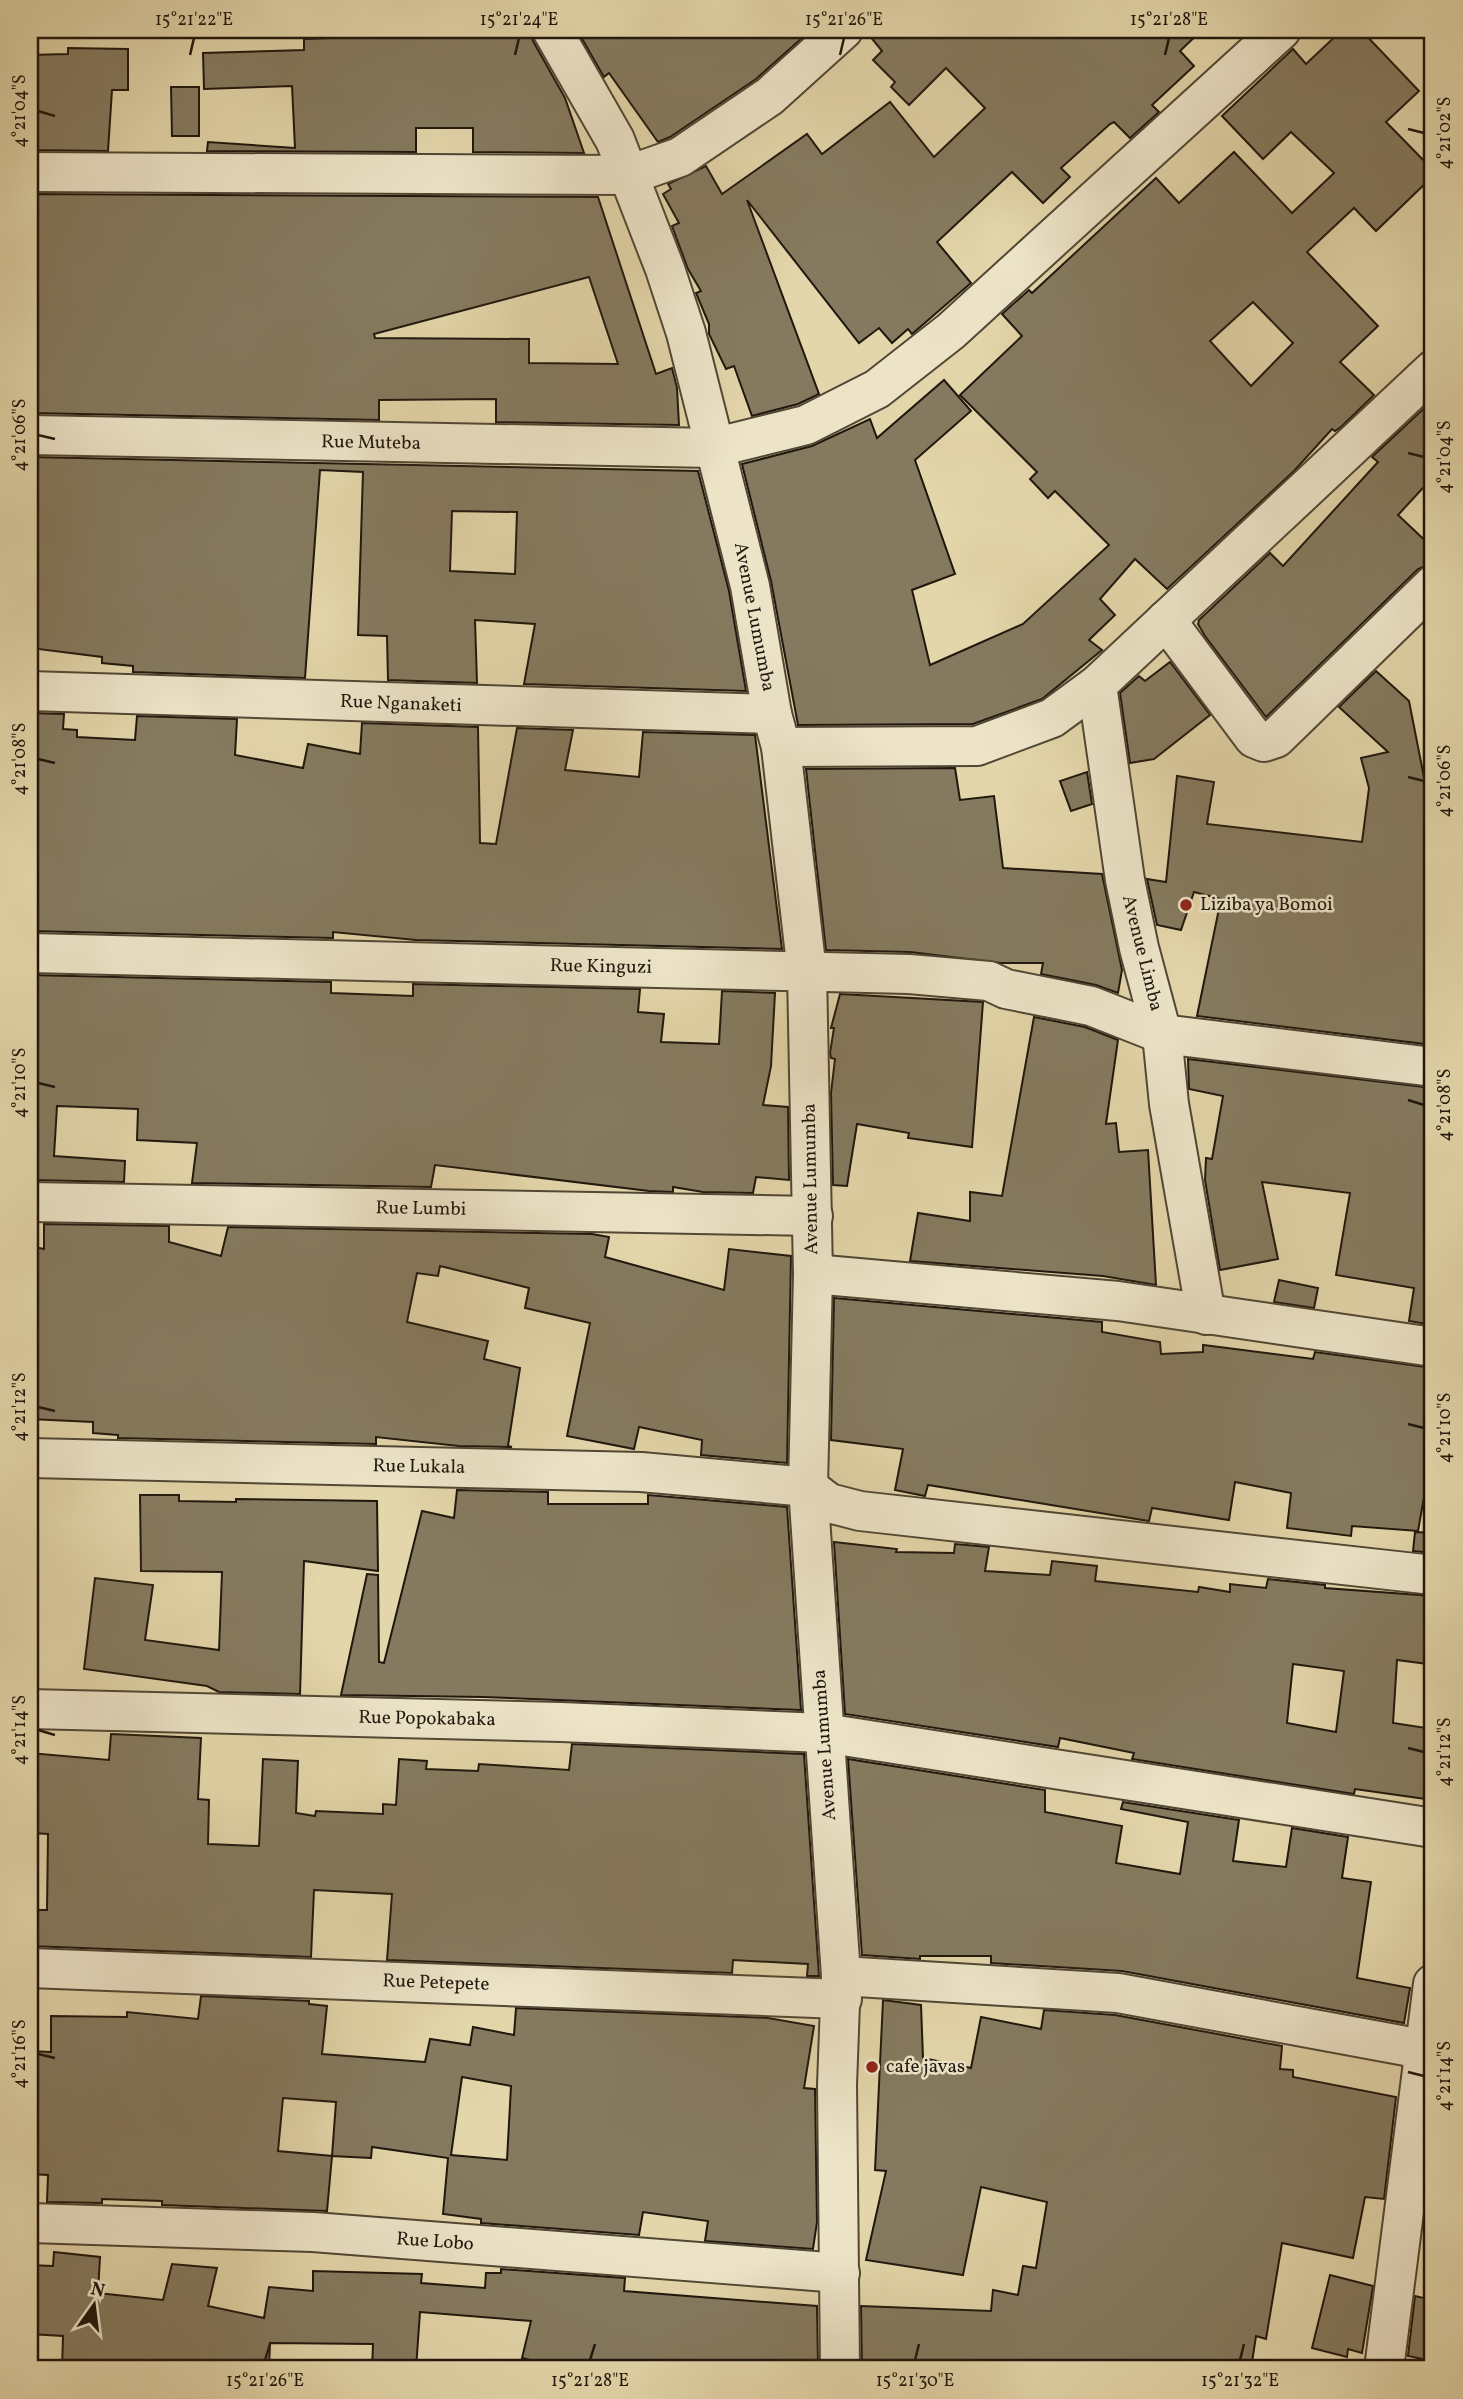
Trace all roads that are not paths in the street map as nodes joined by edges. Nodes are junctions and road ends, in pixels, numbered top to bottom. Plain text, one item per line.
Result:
1 (552, 30) edge
2 (843, 30) edge
3 (1281, 30) edge
4 (30, 172) edge
5 (629, 175) junction
6 (1433, 370) edge
7 (30, 435) edge
8 (713, 448) junction
9 (1433, 585) edge
10 (1166, 620) junction
11 (1097, 685) junction
12 (30, 691) edge
13 (776, 731) junction
14 (30, 953) edge
15 (807, 972) junction
16 (1162, 1034) junction
17 (1433, 1067) edge
18 (30, 1202) edge
19 (813, 1216) junction
20 (813, 1274) junction
21 (1206, 1315) junction
22 (1433, 1347) edge
23 (30, 1458) edge
24 (808, 1487) junction
25 (1433, 1575) edge
26 (30, 1709) edge
27 (824, 1733) junction
28 (1433, 1828) edge
29 (30, 1968) edge
30 (1433, 1984) edge
31 (842, 1988) junction
32 (1430, 2050) edge
33 (30, 2223) edge
34 (840, 2273) junction
35 (840, 2369) edge
36 (1384, 2369) edge

1 - 5 street, Avenue Lumumba
2 - 5 street
3 - 8 street, Rue Muteba
4 - 5 street
5 - 8 street, Avenue Lumumba
6 - 10 street
7 - 8 street, Rue Muteba
8 - 13 street, Avenue Lumumba
9 - 10 street
10 - 11 street
11 - 13 street
11 - 16 street, Avenue Limba
12 - 13 street, Rue Nganaketi
13 - 15 street, Avenue Lumumba
14 - 15 street, Rue Kinguzi
15 - 16 street, Rue Kinguzi
15 - 19 street, Avenue Lumumba
16 - 17 street, Avenue Limba
16 - 21 street
18 - 19 street, Rue Lumbi
19 - 20 street, Avenue Lumumba
20 - 21 street
20 - 24 street, Avenue Lumumba
21 - 22 street
23 - 24 street, Rue Lukala
24 - 25 street
24 - 27 street, Avenue Lumumba
26 - 27 street, Rue Popokabaka
27 - 28 street, Rue Popokabaka
27 - 31 street, Avenue Lumumba
29 - 31 street, Rue Petepete
30 - 32 street
31 - 32 street, Rue Petepete
31 - 34 street, Avenue Lumumba
32 - 36 street
33 - 34 street, Rue Lobo
34 - 35 street, Avenue Lumumba

